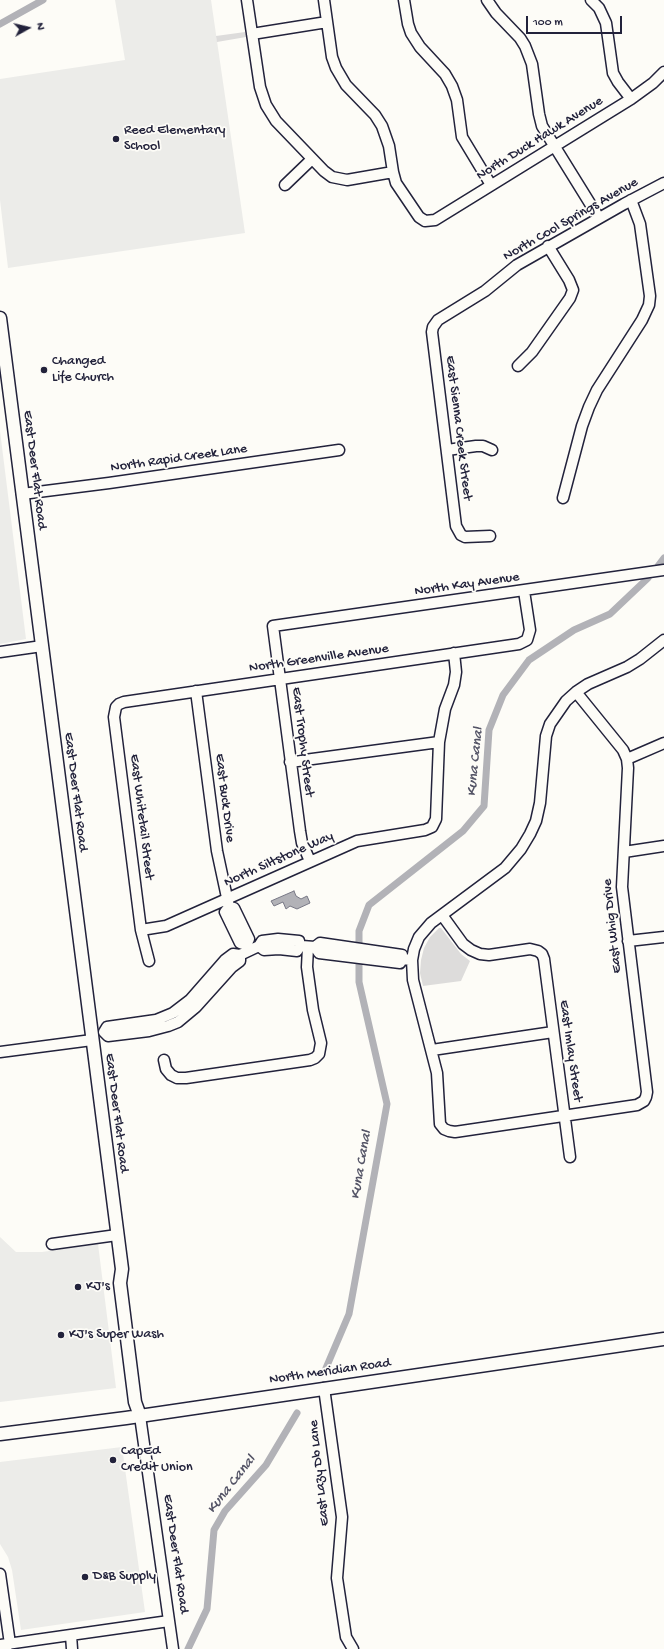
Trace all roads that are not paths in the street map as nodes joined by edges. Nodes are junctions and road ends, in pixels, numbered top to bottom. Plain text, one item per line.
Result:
1 (247, 0) edge
2 (324, 0) edge
3 (404, 0) edge
4 (487, 0) edge
5 (591, 0) edge
6 (327, 22) junction
7 (252, 34) junction
8 (664, 72) edge
9 (631, 99) junction
10 (555, 146) junction
11 (312, 159) junction
12 (392, 172) junction
13 (664, 183) edge
14 (284, 185) dead end
15 (491, 185) junction
16 (631, 200) junction
17 (599, 218) junction
18 (548, 246) junction
19 (0, 318) edge
20 (435, 323) joint
21 (518, 366) dead end
22 (339, 450) dead end
23 (447, 450) junction
24 (492, 450) dead end
25 (22, 494) junction
26 (563, 498) dead end
27 (490, 536) dead end
28 (664, 570) edge
29 (524, 591) junction
30 (273, 626) joint
31 (664, 640) edge
32 (42, 646) junction
33 (0, 652) edge
34 (454, 653) junction
35 (280, 679) junction
36 (196, 691) junction
37 (576, 692) junction
38 (116, 707) joint
39 (439, 742) junction
40 (664, 744) edge
41 (627, 759) junction
42 (290, 762) junction
43 (664, 846) edge
44 (624, 852) junction
45 (310, 861) junction
46 (228, 903) junction
47 (442, 915) junction
48 (141, 930) junction
49 (664, 937) edge
50 (628, 942) junction
51 (308, 947) junction
52 (245, 950) junction
53 (407, 959) junction
54 (149, 961) dead end
55 (553, 1032) junction
56 (91, 1037) junction
57 (432, 1050) junction
58 (0, 1052) edge
59 (164, 1060) dead end
60 (565, 1116) junction
61 (570, 1157) dead end
62 (117, 1235) junction
63 (52, 1244) dead end
64 (664, 1339) edge
65 (324, 1388) junction
66 (140, 1416) junction
67 (0, 1434) edge
68 (0, 1574) edge
69 (169, 1621) junction
70 (70, 1635) junction
71 (5, 1644) edge
72 (72, 1649) edge
73 (173, 1649) edge
74 (353, 1649) edge

1 - 7 street
2 - 6 street
3 - 15 street
4 - 10 street
5 - 9 street
6 - 7 street
6 - 12 street
7 - 11 street
8 - 9 street, North Duck Hawk Avenue
9 - 10 street, North Duck Hawk Avenue
10 - 15 street, North Duck Hawk Avenue
10 - 17 street
11 - 12 street
11 - 14 street
12 - 15 street, North Duck Hawk Avenue
13 - 16 street, North Cool Springs Avenue
16 - 17 street, North Cool Springs Avenue
16 - 26 street
17 - 18 street, North Cool Springs Avenue
18 - 20 street, North Cool Springs Avenue
18 - 21 street
19 - 25 main road, East Deer Flat Road
20 - 23 street, East Sienna Creek Street
22 - 25 street, North Rapid Creek Lane
23 - 24 street
23 - 27 street, East Sienna Creek Street
25 - 32 main road, East Deer Flat Road
28 - 29 street, North Kay Avenue
29 - 30 street, North Kay Avenue
29 - 34 street, North Greenville Avenue
30 - 35 street, East Trophy Street
31 - 37 street
32 - 33 street
32 - 56 main road, East Deer Flat Road
34 - 35 street, North Greenville Avenue
34 - 39 street
35 - 36 street, North Greenville Avenue
35 - 42 street, East Trophy Street
36 - 38 street, North Greenville Avenue
36 - 46 street, East Buck Drive
37 - 41 street
37 - 47 street
38 - 48 street, East Whitetail Street
39 - 42 street
39 - 45 street, North Siltstone Way
40 - 41 street
41 - 44 street, East Whig Drive
42 - 45 street, East Trophy Street
43 - 44 street
44 - 50 street, East Whig Drive
45 - 46 street, North Siltstone Way
46 - 48 street, North Siltstone Way
46 - 52 street, East Buck Drive
47 - 53 street
47 - 55 street, East Imlay Street
48 - 54 street, East Whitetail Street
49 - 50 street
50 - 60 street, East Whig Drive
51 - 52 street
51 - 53 street
51 - 59 street
52 - 56 street
53 - 57 street
55 - 57 street
55 - 60 street, East Imlay Street
56 - 58 street
56 - 62 main road, East Deer Flat Road
57 - 60 street
60 - 61 street, East Imlay Street
62 - 63 street
62 - 66 main road, East Deer Flat Road
64 - 65 main road, North Meridian Road
65 - 66 main road, North Meridian Road
65 - 74 street, East Lazy Db Lane
66 - 67 main road, North Meridian Road
66 - 69 street, East Deer Flat Road
68 - 71 street
69 - 70 street
69 - 73 street, East Deer Flat Road
70 - 71 street
70 - 72 street

